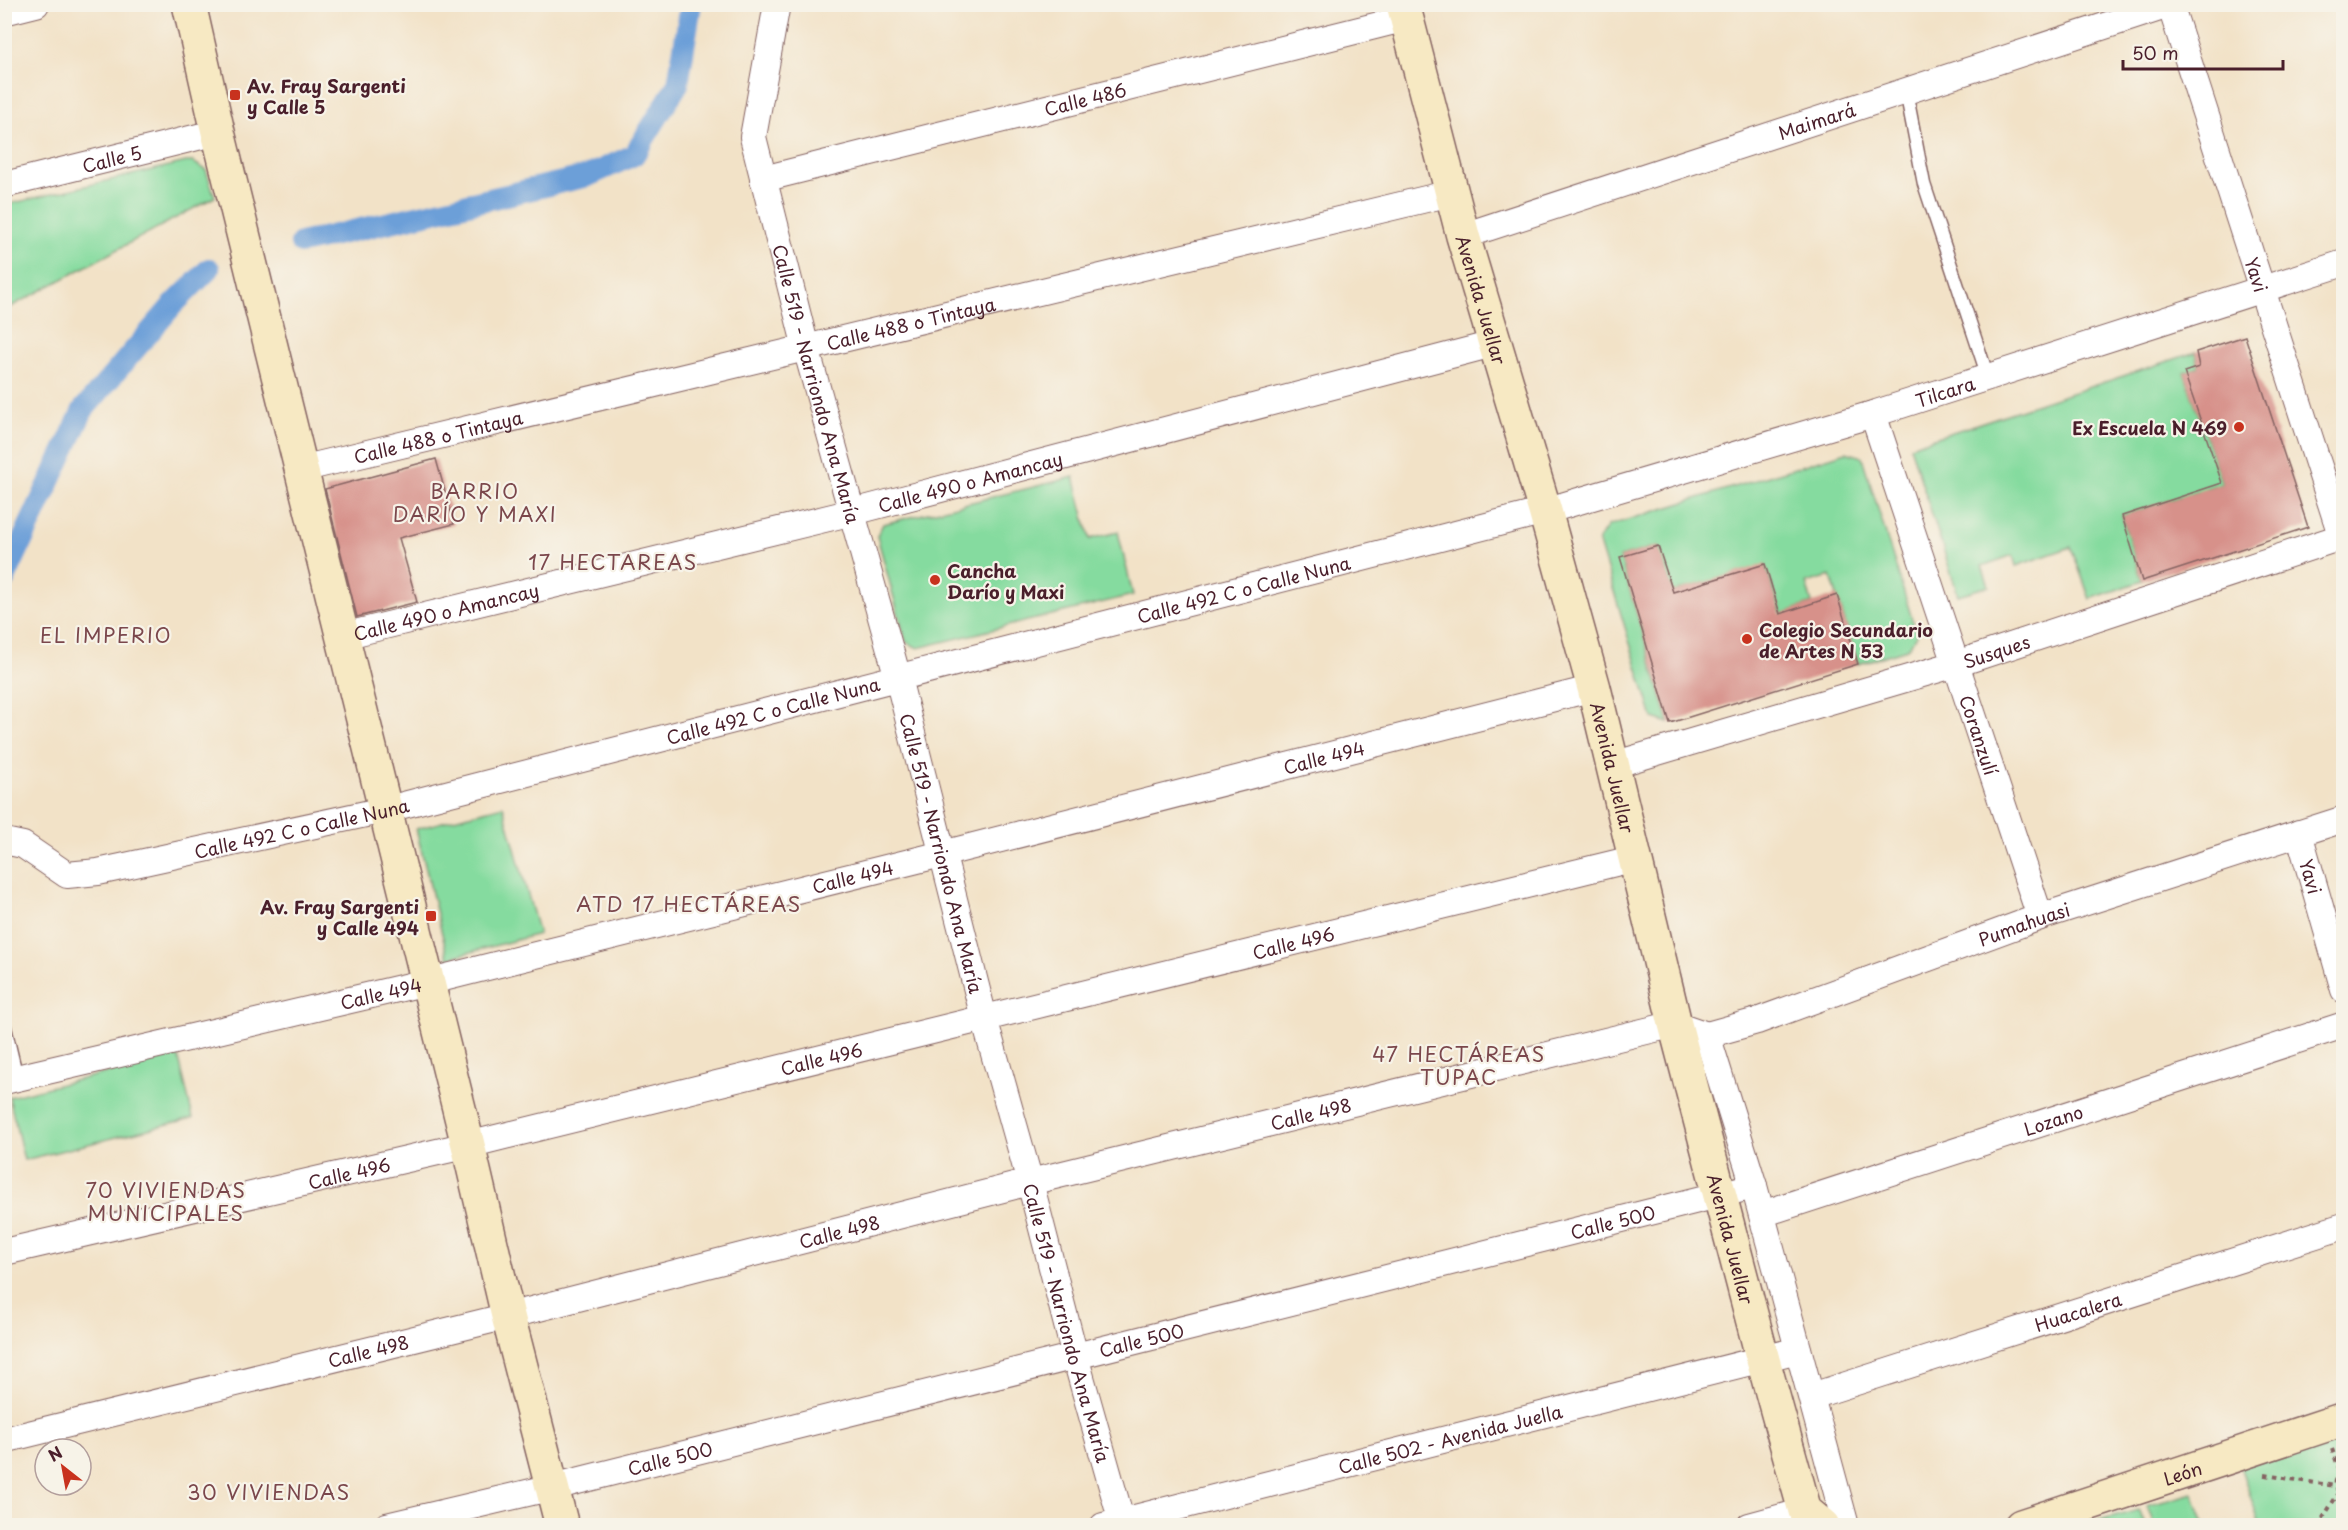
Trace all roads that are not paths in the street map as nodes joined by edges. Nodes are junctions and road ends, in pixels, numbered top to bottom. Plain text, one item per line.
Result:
1 (36, 4) edge
2 (189, 4) edge
3 (777, 4) edge
4 (2171, 5) edge
5 (1405, 11) edge
6 (4, 12) edge
7 (1906, 91) junction
8 (218, 132) junction
9 (763, 179) junction
10 (4, 185) edge
11 (1451, 193) junction
12 (1463, 236) junction
13 (2343, 263) edge
14 (2262, 289) junction
15 (1493, 344) junction
16 (806, 348) junction
17 (1988, 377) junction
18 (1873, 414) junction
19 (301, 469) junction
20 (1545, 511) junction
21 (853, 512) junction
22 (2343, 539) edge
23 (343, 636) junction
24 (1956, 664) junction
25 (898, 678) junction
26 (1594, 688) junction
27 (1613, 765) junction
28 (384, 810) junction
29 (2343, 819) edge
30 (2299, 833) junction
31 (4, 841) edge
32 (942, 854) junction
33 (1636, 858) junction
34 (2040, 917) junction
35 (427, 982) junction
36 (2343, 990) edge
37 (984, 1018) junction
38 (4, 1023) edge
39 (1675, 1024) junction
40 (2343, 1025) edge
41 (1707, 1035) junction
42 (11, 1080) edge
43 (468, 1145) junction
44 (1030, 1182) junction
45 (1754, 1186) junction
46 (1720, 1196) junction
47 (1762, 1214) junction
48 (2343, 1226) edge
49 (4, 1252) edge
50 (508, 1316) junction
51 (1798, 1350) junction
52 (1075, 1356) junction
53 (1763, 1360) junction
54 (1812, 1396) junction
55 (2337, 1431) edge
56 (4, 1440) edge
57 (553, 1487) junction
58 (1814, 1518) edge
59 (1116, 1524) edge
60 (387, 1526) edge
61 (562, 1526) edge
62 (1749, 1526) edge
63 (1846, 1526) edge
64 (2021, 1526) edge

1 - 6 street
2 - 8 street
3 - 9 street, Calle 519 - Narriondo Ana María
4 - 7 street, Maimará
4 - 14 street, Yavi
5 - 9 street, Calle 486
5 - 11 street, Avenida Juellar
7 - 12 street, Maimará
7 - 17 lane
8 - 10 street, Calle 5
8 - 19 street
9 - 16 street, Calle 519 - Narriondo Ana María
11 - 12 street, Avenida Juellar
11 - 16 street, Calle 488 o Tintaya
12 - 15 street, Avenida Juellar
13 - 14 street, Tilcara
14 - 17 street, Tilcara
14 - 22 street, Yavi
15 - 20 street, Avenida Juellar
15 - 21 street, Calle 490 o Amancay
16 - 19 street, Calle 488 o Tintaya
16 - 21 street, Calle 519 - Narriondo Ana María
17 - 18 street, Tilcara
18 - 20 street, Tilcara
18 - 24 street, Coranzulí
19 - 23 street
20 - 25 street, Calle 492 C o Calle Nuna
20 - 26 street, Avenida Juellar
21 - 23 street, Calle 490 o Amancay
21 - 25 street, Calle 519 - Narriondo Ana María
22 - 24 street, Susques
23 - 28 street
24 - 27 street, Susques
24 - 34 street, Coranzulí
25 - 28 street, Calle 492 C o Calle Nuna
25 - 32 street, Calle 519 - Narriondo Ana María
26 - 27 street, Avenida Juellar
26 - 32 street, Calle 494
27 - 33 street, Avenida Juellar
28 - 31 street, Calle 492 C o Calle Nuna
28 - 35 street
29 - 30 street, Pumahuasi
30 - 34 street, Pumahuasi
30 - 36 street, Yavi
32 - 35 street, Calle 494
32 - 37 street, Calle 519 - Narriondo Ana María
33 - 37 street, Calle 496
33 - 39 street, Avenida Juellar
34 - 41 street, Pumahuasi
35 - 42 street, Calle 494
35 - 43 street
37 - 43 street, Calle 496
37 - 44 street, Calle 519 - Narriondo Ana María
38 - 42 lane
39 - 41 street
39 - 44 street, Calle 498
39 - 46 street, Avenida Juellar
40 - 47 street, Lozano
41 - 45 street
43 - 49 street, Calle 496
43 - 50 street
44 - 50 street, Calle 498
44 - 52 street, Calle 519 - Narriondo Ana María
45 - 46 street, Calle 500
45 - 47 street
46 - 52 street, Calle 500
46 - 53 street, Avenida Juellar
47 - 51 street
48 - 54 street, Huacalera
50 - 56 street, Calle 498
50 - 57 street
51 - 53 street, Calle 502 - Avenida Juella
51 - 54 street
52 - 57 street, Calle 500
52 - 59 street, Calle 519 - Narriondo Ana María
53 - 58 street, Avenida Juellar
53 - 59 street, Calle 502 - Avenida Juella
54 - 63 street
55 - 64 street, León
57 - 60 street, Calle 500
57 - 61 street
58 - 62 street

